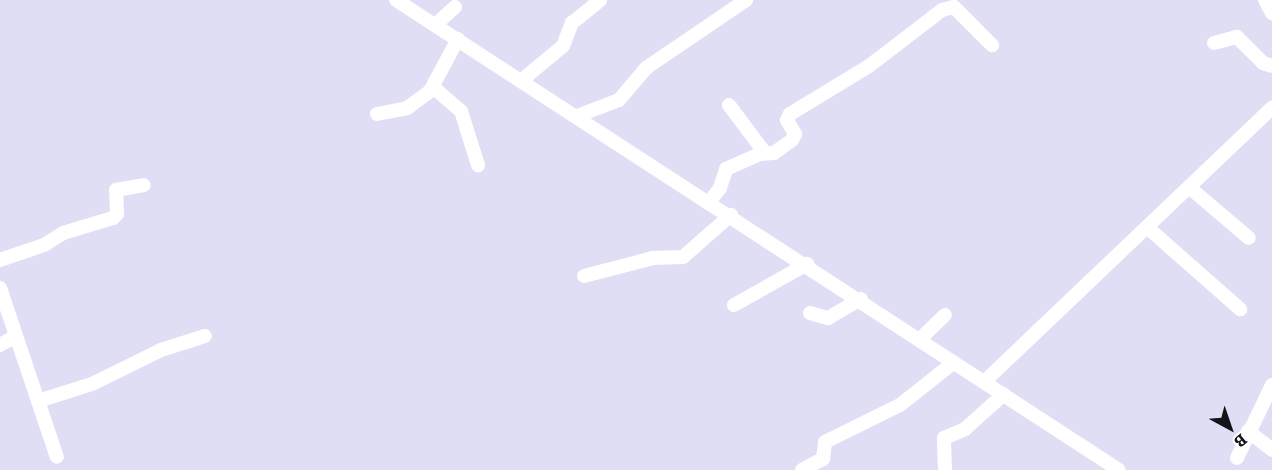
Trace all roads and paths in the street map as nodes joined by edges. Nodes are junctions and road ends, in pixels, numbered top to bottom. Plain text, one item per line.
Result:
1 (396, 0) edge
2 (600, 0) edge
3 (746, 0) edge
4 (1265, 0) edge
5 (455, 7) dead end
6 (1272, 13) edge
7 (435, 25) junction
8 (458, 39) junction
9 (1214, 43) dead end
10 (992, 45) dead end
11 (1272, 66) edge
12 (522, 80) junction
13 (434, 87) junction
14 (729, 105) dead end
15 (1272, 108) edge
16 (377, 114) dead end
17 (577, 116) junction
18 (765, 153) junction
19 (478, 165) dead end
20 (144, 185) dead end
21 (1190, 188) junction
22 (710, 201) junction
23 (731, 215) junction
24 (1148, 228) junction
25 (1249, 238) dead end
26 (0, 260) edge
27 (807, 264) junction
28 (584, 276) dead end
29 (0, 288) edge
30 (861, 299) junction
31 (734, 305) dead end
32 (1240, 309) dead end
33 (810, 313) dead end
34 (945, 315) dead end
35 (16, 336) junction
36 (205, 336) dead end
37 (919, 340) junction
38 (0, 345) edge
39 (953, 363) junction
40 (984, 382) junction
41 (1272, 385) edge
42 (1004, 394) junction
43 (38, 401) junction
44 (1248, 432) junction
45 (1272, 450) edge
46 (57, 457) dead end
47 (1237, 458) dead end
48 (802, 470) edge
49 (945, 470) edge
50 (1119, 470) edge

1 - 7 street
2 - 12 street
3 - 17 street
4 - 6 street
5 - 7 street
7 - 8 street
8 - 12 street
8 - 13 street
9 - 11 street
10 - 18 street
12 - 17 street
13 - 16 street
13 - 19 street
14 - 18 street
15 - 21 street
17 - 22 street
18 - 22 street
20 - 26 street
21 - 24 street
21 - 25 street
22 - 23 street
23 - 27 street
23 - 28 street
24 - 32 street
24 - 40 street
27 - 30 street
27 - 31 street
29 - 35 street
30 - 33 street
30 - 37 street
34 - 37 street
35 - 38 street
35 - 43 street
36 - 43 street
37 - 39 street
39 - 40 street
39 - 48 street
40 - 42 street
41 - 44 street
42 - 49 street
42 - 50 street
43 - 46 street
44 - 45 street
44 - 47 street

